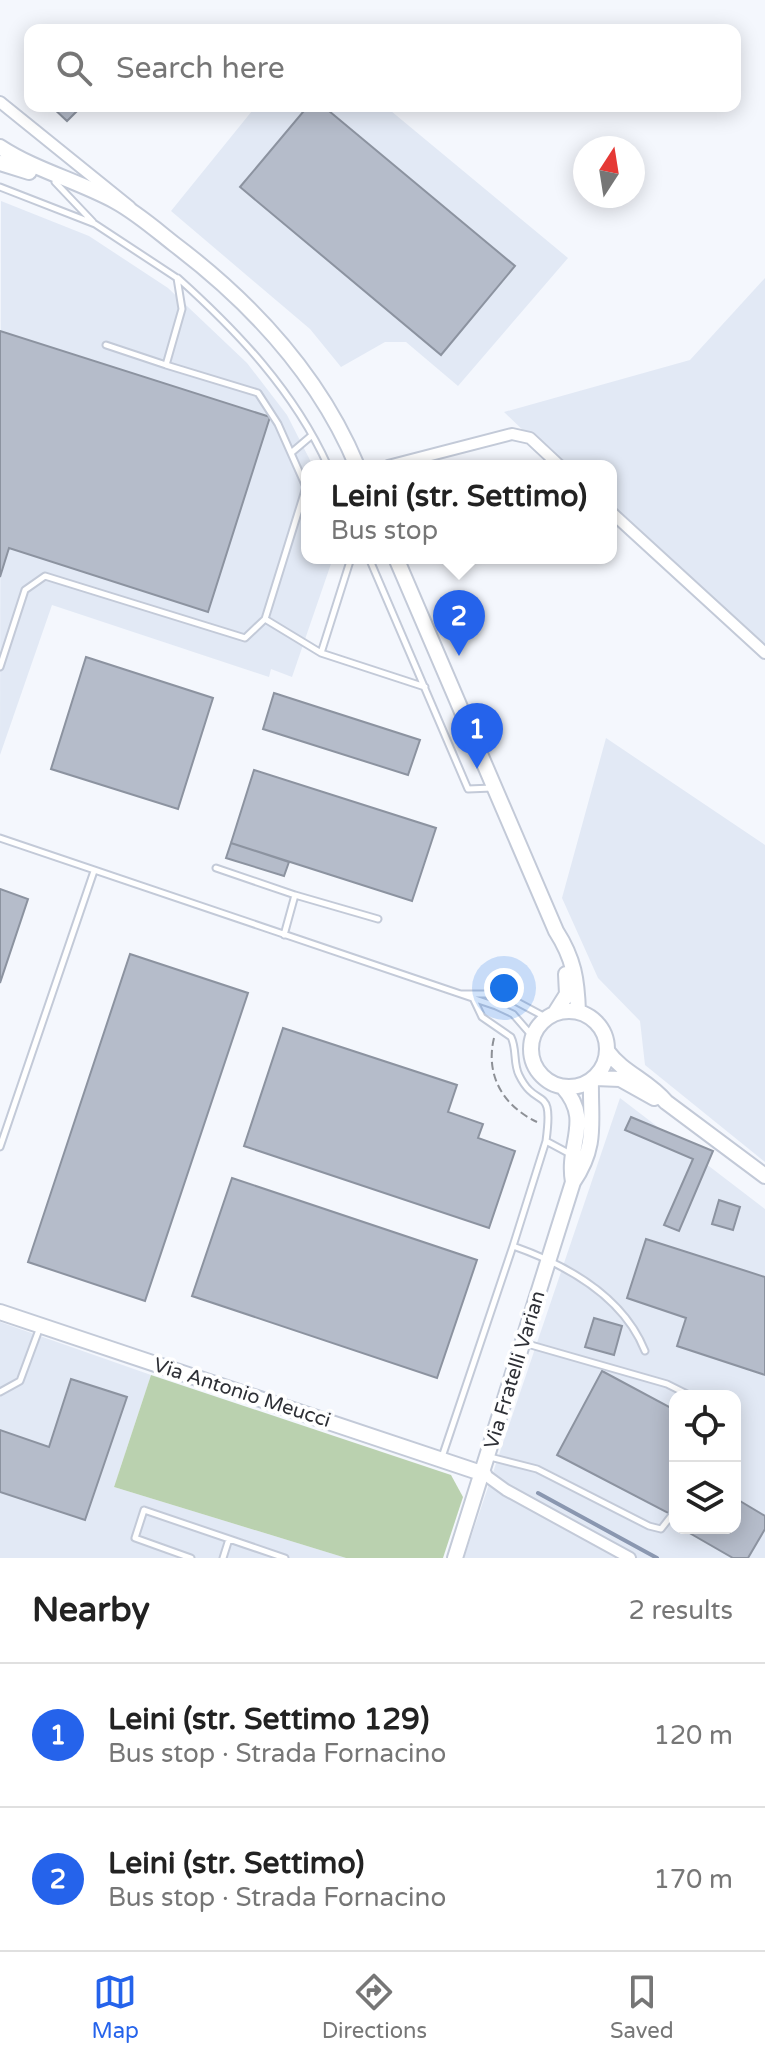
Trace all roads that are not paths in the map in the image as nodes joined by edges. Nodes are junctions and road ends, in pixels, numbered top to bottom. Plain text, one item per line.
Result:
1 (0, 102) edge
2 (0, 147) edge
3 (0, 163) edge
4 (55, 182) junction
5 (0, 187) edge
6 (137, 214) junction
7 (95, 224) junction
8 (160, 233) junction
9 (177, 278) junction
10 (106, 345) dead end
11 (166, 365) junction
12 (311, 436) junction
13 (291, 453) junction
14 (325, 460) edge
15 (354, 460) edge
16 (411, 460) edge
17 (554, 460) edge
18 (301, 476) edge
19 (301, 503) edge
20 (617, 517) edge
21 (349, 564) edge
22 (372, 564) edge
23 (399, 564) edge
24 (265, 619) junction
25 (321, 653) junction
26 (765, 653) edge
27 (0, 667) edge
28 (425, 687) junction
29 (495, 788) junction
30 (0, 838) edge
31 (216, 868) dead end
32 (94, 871) junction
33 (295, 895) junction
34 (378, 919) dead end
35 (556, 931) junction
36 (284, 935) junction
37 (456, 994) junction
38 (474, 999) junction
39 (578, 1012) junction
40 (551, 1016) junction
41 (533, 1037) junction
42 (608, 1052) junction
43 (593, 1080) junction
44 (563, 1087) junction
45 (666, 1102) junction
46 (546, 1141) junction
47 (0, 1147) edge
48 (579, 1157) junction
49 (765, 1176) edge
50 (513, 1246) junction
51 (549, 1259) junction
52 (0, 1312) edge
53 (40, 1326) junction
54 (523, 1343) junction
55 (645, 1351) dead end
56 (677, 1390) edge
57 (0, 1392) edge
58 (489, 1456) junction
59 (442, 1458) junction
60 (484, 1474) junction
61 (669, 1519) edge
62 (229, 1539) junction
63 (191, 1558) edge
64 (223, 1558) edge
65 (285, 1558) edge
66 (455, 1558) edge
67 (630, 1558) edge

1 - 6 street
2 - 6 street
3 - 4 street
4 - 7 lane
4 - 8 street
5 - 7 lane
6 - 8 street
7 - 9 lane
8 - 15 street
9 - 11 lane
9 - 12 lane
10 - 11 lane
11 - 13 lane
12 - 13 lane
12 - 14 lane
13 - 18 lane
16 - 17 street
19 - 24 lane
20 - 26 street
21 - 25 lane
22 - 28 lane
23 - 29 street
24 - 25 lane
24 - 27 lane
25 - 28 lane
28 - 29 lane
29 - 35 street
30 - 32 lane
31 - 33 lane
32 - 36 lane
32 - 47 lane
33 - 34 lane
33 - 36 lane
35 - 39 street
35 - 40 street
36 - 37 lane
37 - 38 lane
37 - 40 lane
38 - 41 lane
38 - 46 lane
39 - 40 street
39 - 42 street
40 - 41 street
41 - 44 street
42 - 43 street
42 - 45 street
43 - 44 street
43 - 45 street
43 - 48 street, Via Fratelli Varian
44 - 48 street, Via Fratelli Varian
45 - 49 street
46 - 48 lane
46 - 50 lane
48 - 51 street, Via Fratelli Varian
50 - 51 lane
50 - 59 lane
51 - 54 street, Via Fratelli Varian
51 - 55 lane
52 - 53 street, Via Antonio Meucci
53 - 57 lane
53 - 59 street, Via Antonio Meucci
54 - 56 lane
54 - 58 street, Via Fratelli Varian
58 - 60 street, Via Fratelli Varian
58 - 61 lane
59 - 60 street, Via Antonio Meucci
60 - 66 street, Via Fratelli Varian
60 - 67 street
62 - 63 lane
62 - 64 lane
62 - 65 lane

